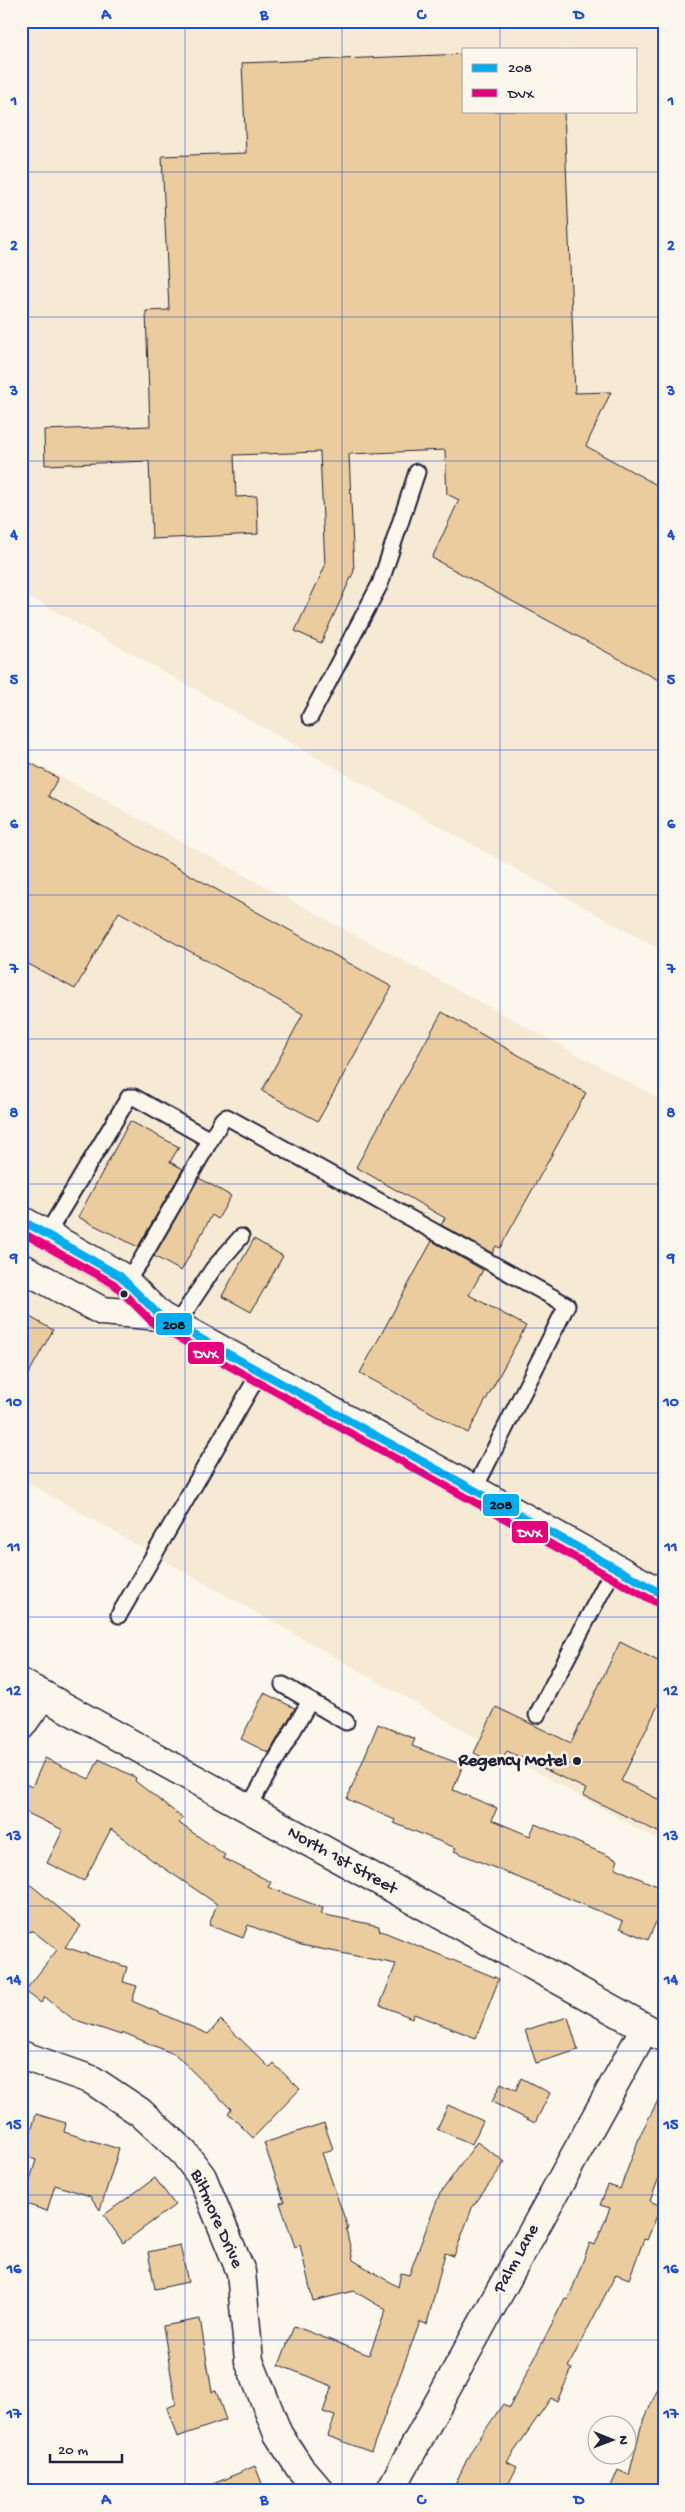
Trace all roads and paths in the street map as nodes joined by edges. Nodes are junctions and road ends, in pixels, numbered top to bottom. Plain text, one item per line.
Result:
1 (417, 472) dead end
2 (310, 717) dead end
3 (210, 1140) junction
4 (21, 1220) edge
5 (47, 1234) junction
6 (241, 1237) dead end
7 (21, 1267) edge
8 (126, 1281) junction
9 (168, 1321) junction
10 (260, 1372) junction
11 (474, 1490) junction
12 (614, 1568) junction
13 (661, 1587) edge
14 (119, 1615) dead end
15 (283, 1685) dead end
16 (32, 1689) edge
17 (310, 1701) junction
18 (537, 1715) dead end
19 (346, 1722) dead end
20 (21, 1726) edge
21 (248, 1808) junction
22 (654, 2033) edge
23 (21, 2055) edge
24 (320, 2491) edge
25 (390, 2491) edge

1 - 2 lane
3 - 5 lane
3 - 8 lane
3 - 11 lane
4 - 5 street
5 - 8 street
6 - 9 lane
7 - 9 street
8 - 9 street
9 - 10 street
10 - 11 street
10 - 14 lane
11 - 12 street
12 - 13 street
12 - 18 lane
15 - 17 lane
16 - 20 street
16 - 21 street, North 1st Street
17 - 19 lane
17 - 21 lane
21 - 22 street, North 1st Street
22 - 25 street, Palm Lane
23 - 24 street, Biltmore Drive

